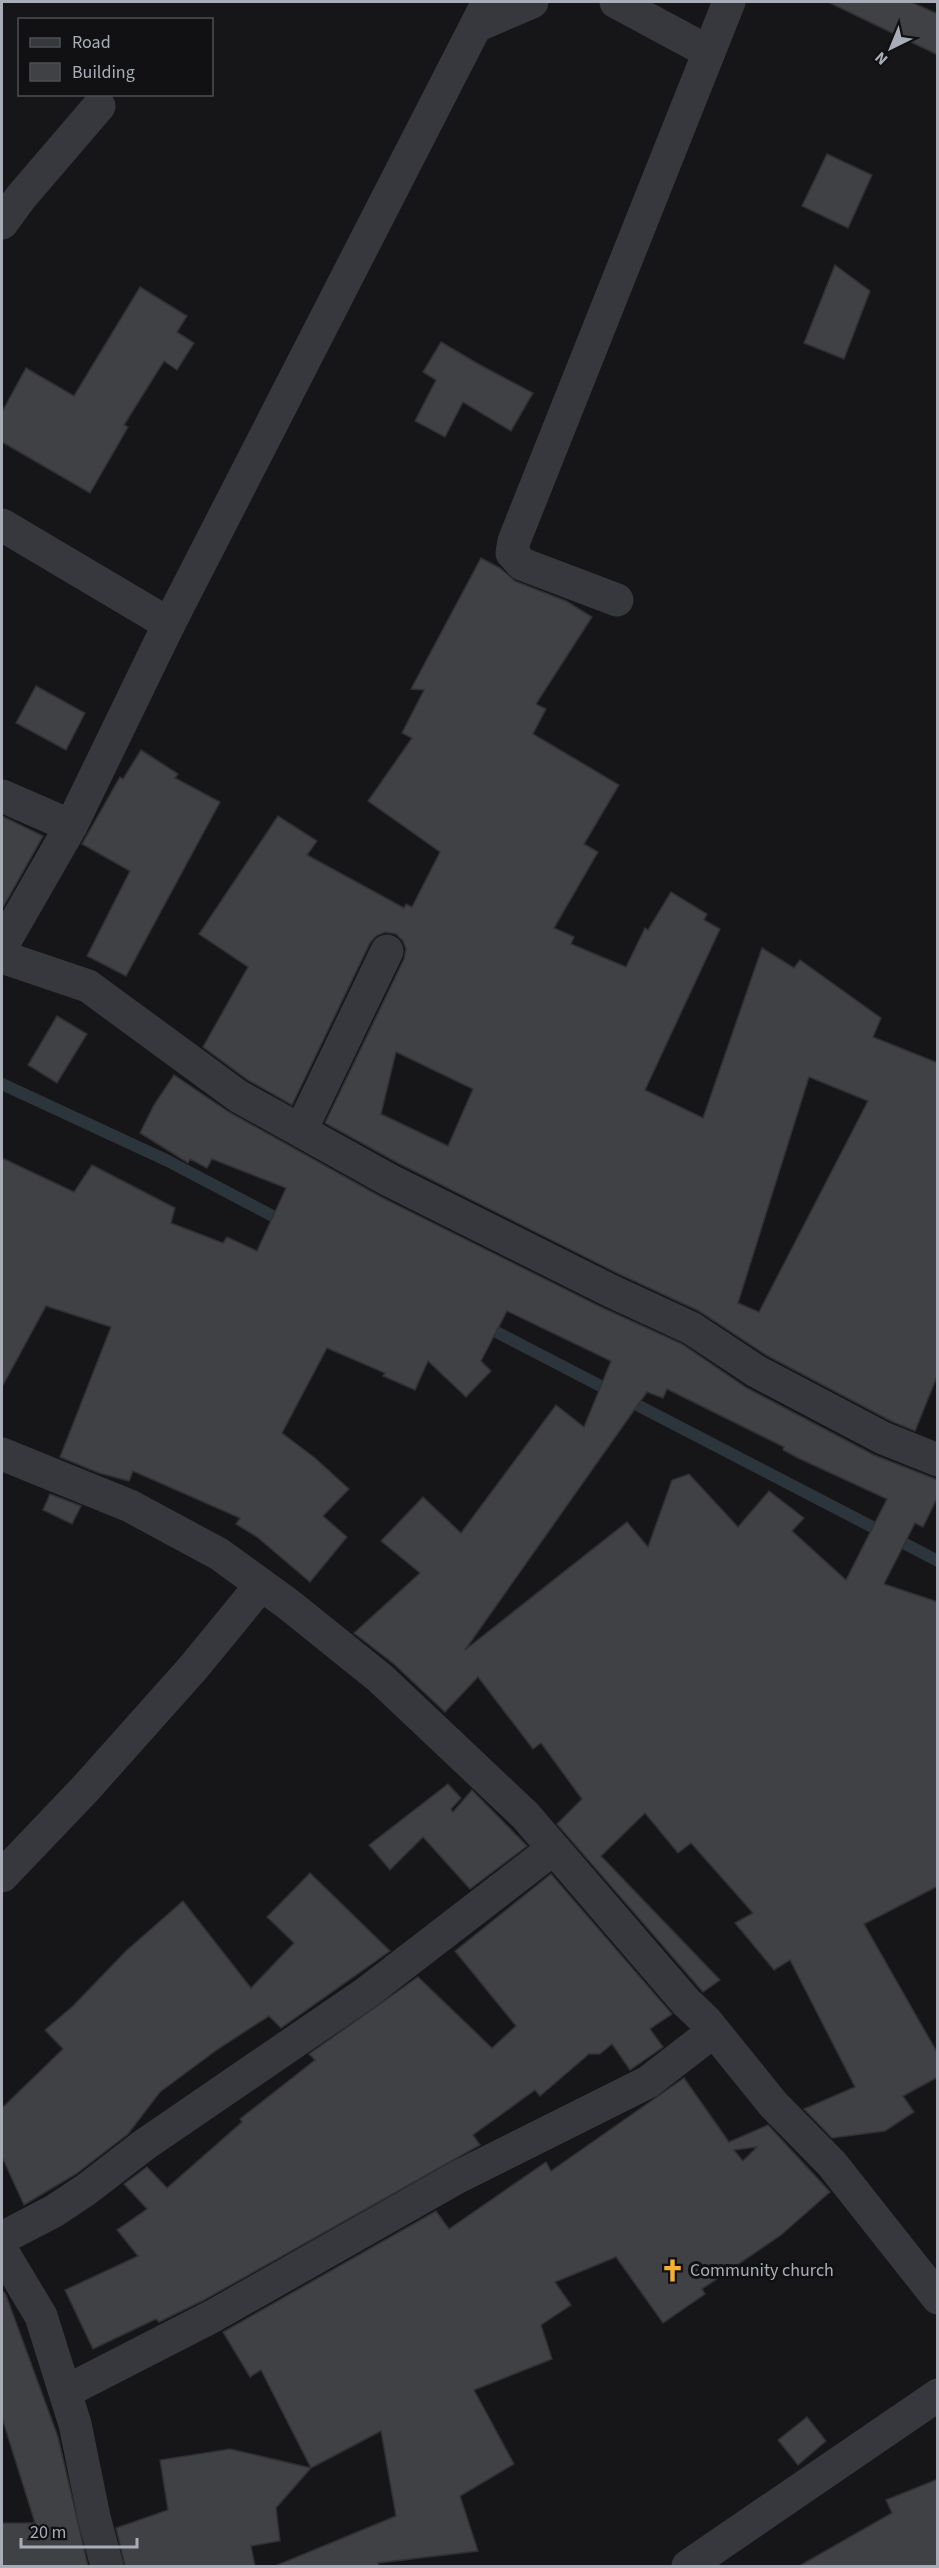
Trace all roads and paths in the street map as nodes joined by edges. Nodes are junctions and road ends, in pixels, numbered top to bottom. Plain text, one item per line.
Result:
1 (532, 2) edge
2 (616, 2) edge
3 (729, 2) edge
4 (482, 14) edge
5 (709, 52) junction
6 (99, 106) dead end
7 (2, 223) edge
8 (2, 525) edge
9 (616, 600) dead end
10 (170, 624) junction
11 (2, 796) edge
12 (71, 826) junction
13 (2, 946) edge
14 (387, 951) dead end
15 (2, 957) edge
16 (301, 1130) junction
17 (2, 1454) edge
18 (938, 1460) edge
19 (261, 1585) junction
20 (553, 1849) junction
21 (2, 1876) edge
22 (714, 2031) junction
23 (2, 2238) edge
24 (2, 2251) edge
25 (938, 2298) edge
26 (65, 2392) junction
27 (938, 2395) edge
28 (106, 2566) edge
29 (688, 2566) edge

1 - 4 street
2 - 5 street
3 - 5 street
4 - 10 street
5 - 9 street
6 - 7 street
8 - 10 street
10 - 12 street
11 - 12 street
12 - 13 street
14 - 16 street
15 - 16 street
16 - 18 street
17 - 19 street
19 - 20 street
19 - 21 street
20 - 22 street
20 - 23 street
22 - 25 street
22 - 26 street
24 - 26 street
26 - 28 street
27 - 29 street

